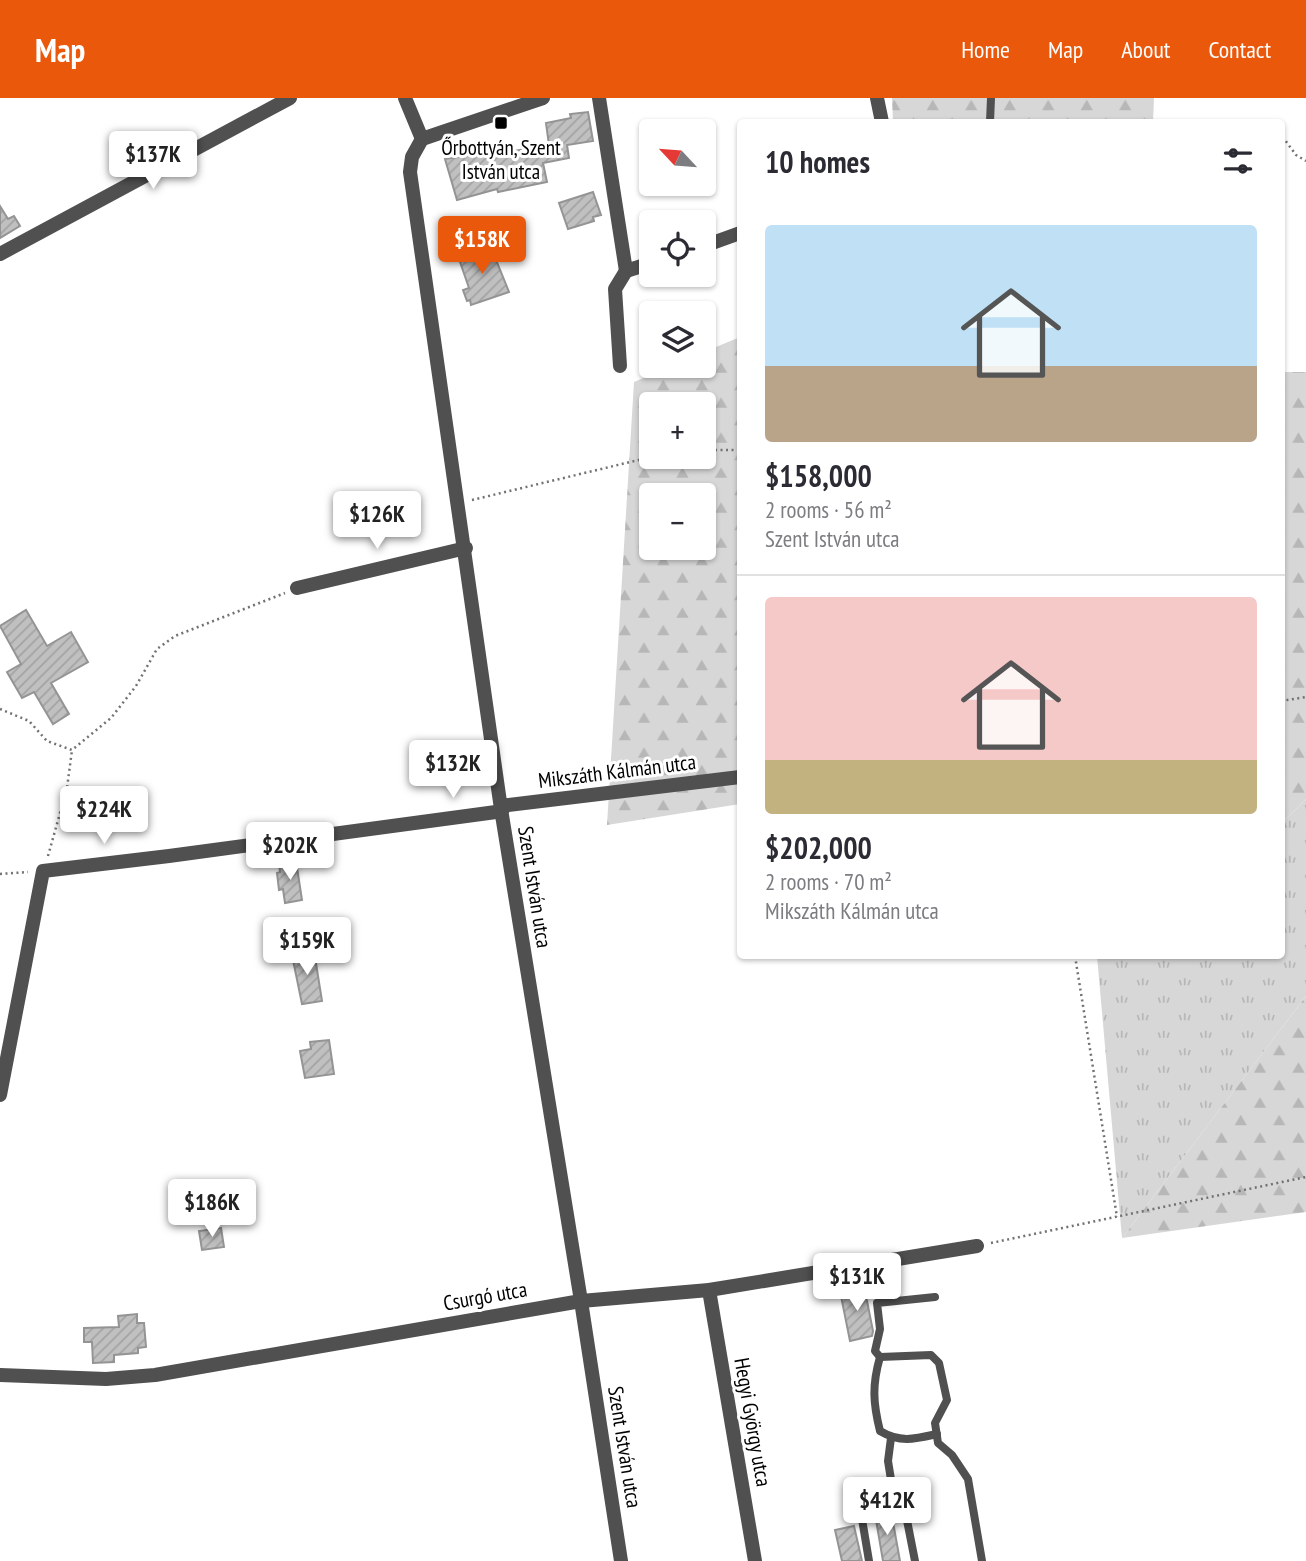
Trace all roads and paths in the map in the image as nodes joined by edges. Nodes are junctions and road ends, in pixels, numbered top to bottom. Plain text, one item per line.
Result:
1 (290, 98) edge
2 (405, 98) edge
3 (543, 98) edge
4 (599, 98) edge
5 (877, 98) edge
6 (991, 98) edge
7 (880, 119) edge
8 (990, 119) edge
9 (422, 139) junction
10 (1285, 142) edge
11 (1306, 161) edge
12 (737, 234) edge
13 (716, 242) edge
14 (0, 254) edge
15 (639, 267) edge
16 (626, 271) junction
17 (620, 366) dead end
18 (716, 450) edge
19 (737, 450) edge
20 (639, 460) edge
21 (458, 503) junction
22 (466, 548) junction
23 (298, 588) joint
24 (1306, 698) edge
25 (1285, 701) edge
26 (0, 709) edge
27 (72, 750) junction
28 (737, 777) edge
29 (501, 809) junction
30 (43, 871) junction
31 (0, 874) edge
32 (1075, 959) edge
33 (0, 1095) edge
34 (1306, 1177) edge
35 (1117, 1217) junction
36 (977, 1246) joint
37 (709, 1290) junction
38 (935, 1297) dead end
39 (581, 1301) junction
40 (880, 1357) junction
41 (0, 1375) edge
42 (937, 1434) junction
43 (891, 1438) junction
44 (858, 1496) dead end
45 (621, 1561) edge
46 (755, 1561) edge
47 (869, 1561) edge
48 (915, 1561) edge
49 (982, 1561) edge

1 - 14 street
2 - 9 street
3 - 9 street
4 - 16 street
5 - 7 street
6 - 8 lane
9 - 21 street, Szent István utca
10 - 11 path
12 - 13 street
15 - 16 street
16 - 17 street
18 - 19 path
20 - 21 path
21 - 22 street, Szent István utca
22 - 23 street
22 - 29 street, Szent István utca
23 - 27 path
24 - 25 path
26 - 27 path
27 - 30 path
28 - 29 street, Mikszáth Kálmán utca
29 - 30 street, Mikszáth Kálmán utca
29 - 39 street, Szent István utca
30 - 31 path
30 - 33 street
32 - 35 path
34 - 35 path
35 - 36 path
36 - 37 street, Csurgó utca
37 - 39 street, Csurgó utca
37 - 46 street, Hegyi György utca
38 - 40 lane
39 - 41 street, Csurgó utca
39 - 45 street, Szent István utca
40 - 42 lane
40 - 43 lane
42 - 43 lane
42 - 49 lane
43 - 48 lane
44 - 47 lane

